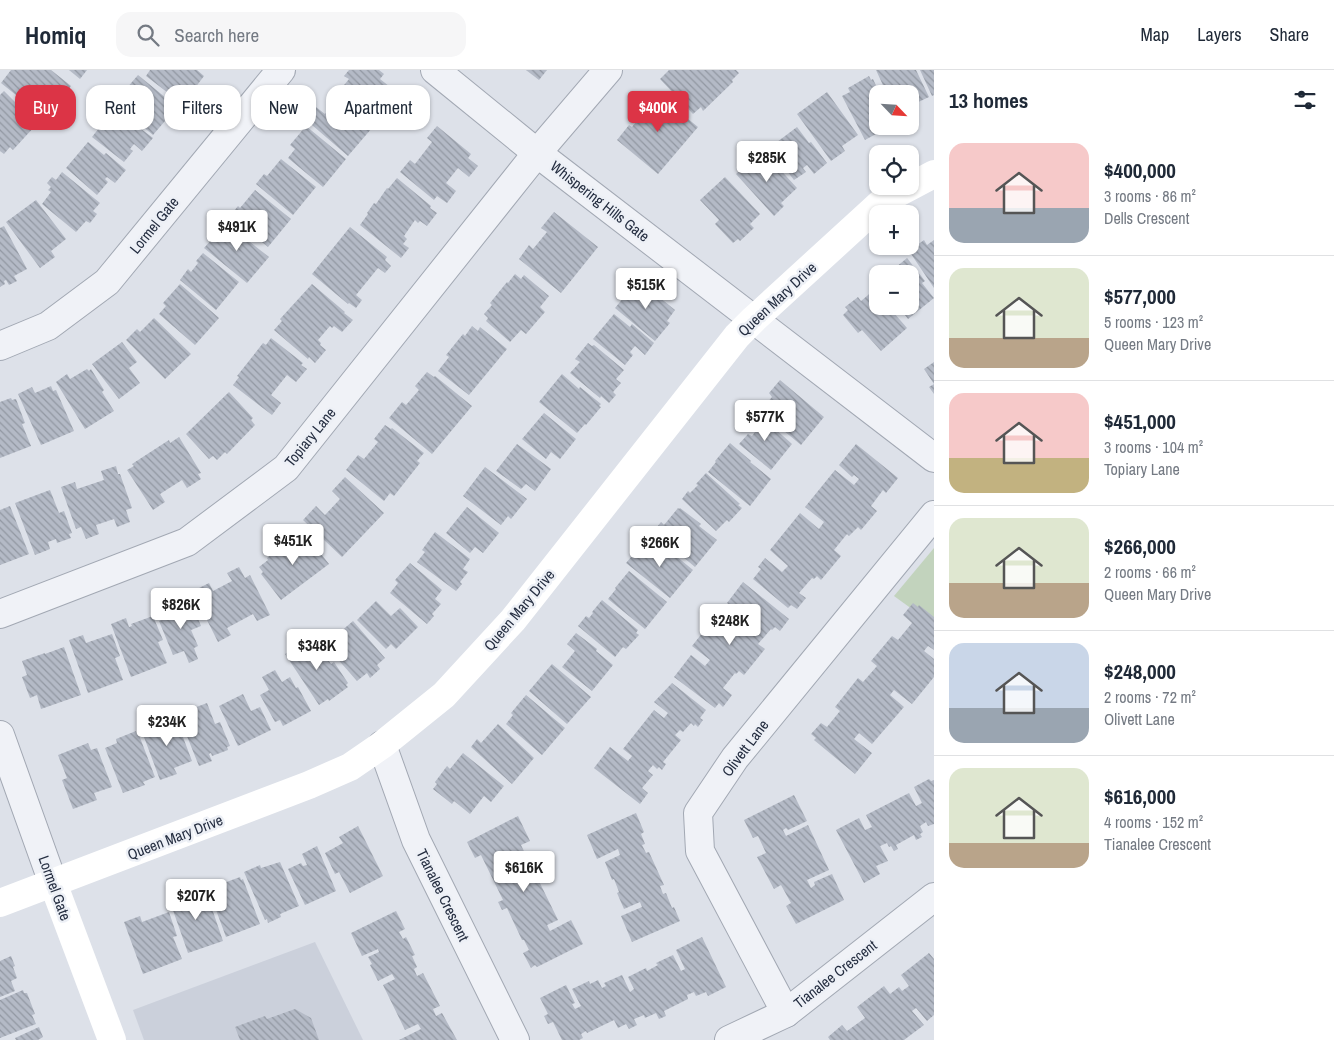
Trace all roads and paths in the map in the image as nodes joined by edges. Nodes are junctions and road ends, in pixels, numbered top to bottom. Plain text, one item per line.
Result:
1 (281, 70) edge
2 (435, 70) edge
3 (608, 70) edge
4 (537, 153) junction
5 (934, 174) edge
6 (754, 319) junction
7 (0, 346) edge
8 (934, 458) edge
9 (934, 515) edge
10 (0, 614) edge
11 (0, 734) edge
12 (382, 746) junction
13 (53, 884) junction
14 (934, 897) edge
15 (0, 903) edge
16 (786, 1013) junction
17 (112, 1040) edge
18 (515, 1040) edge
19 (729, 1040) edge

1 - 7 street, Lormel Gate
2 - 4 street, Whispering Hills Gate
3 - 4 street, Topiary Lane
4 - 6 street, Whispering Hills Gate
4 - 10 street, Topiary Lane
5 - 6 street, Queen Mary Drive
6 - 8 street, Whispering Hills Gate
6 - 12 street, Queen Mary Drive
9 - 16 street, Olivett Lane
11 - 13 street, Lormel Gate
12 - 13 street, Queen Mary Drive
12 - 18 street, Tianalee Crescent
13 - 15 street, Queen Mary Drive
13 - 17 street, Lormel Gate
14 - 16 street, Tianalee Crescent
16 - 19 street, Tianalee Crescent

